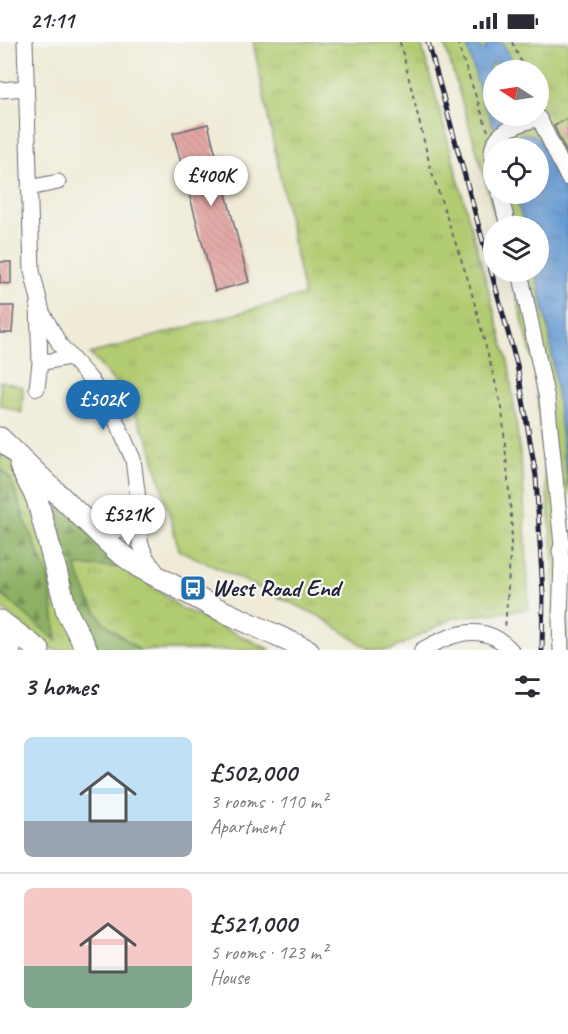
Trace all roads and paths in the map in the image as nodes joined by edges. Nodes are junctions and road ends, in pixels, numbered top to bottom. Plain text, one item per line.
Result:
1 (25, 42) edge
2 (400, 42) edge
3 (457, 42) edge
4 (512, 42) edge
5 (520, 60) edge
6 (26, 88) junction
7 (0, 90) edge
8 (491, 138) edge
9 (497, 138) edge
10 (549, 138) edge
11 (549, 139) edge
12 (568, 178) edge
13 (58, 182) dead end
14 (29, 188) junction
15 (522, 282) edge
16 (37, 294) junction
17 (70, 357) junction
18 (40, 363) junction
19 (37, 388) dead end
20 (0, 438) edge
21 (0, 443) edge
22 (135, 489) junction
23 (76, 511) junction
24 (565, 553) edge
25 (163, 580) junction
26 (564, 585) edge
27 (0, 621) edge
28 (0, 643) edge
29 (507, 646) edge
30 (10, 650) edge
31 (39, 650) edge
32 (87, 650) edge
33 (308, 650) edge
34 (422, 650) edge
35 (561, 650) edge

1 - 6 street
2 - 29 path
3 - 8 path
4 - 5 path
6 - 7 street
6 - 14 street
9 - 10 street
11 - 12 street
13 - 14 street
14 - 16 street
15 - 24 street
16 - 17 street
16 - 18 street
17 - 18 street
17 - 22 street
18 - 19 street
20 - 23 highway
21 - 32 highway
22 - 23 street
22 - 25 street
23 - 25 highway
24 - 26 street
25 - 33 highway
26 - 35 street
27 - 31 highway
28 - 30 highway
29 - 34 street

